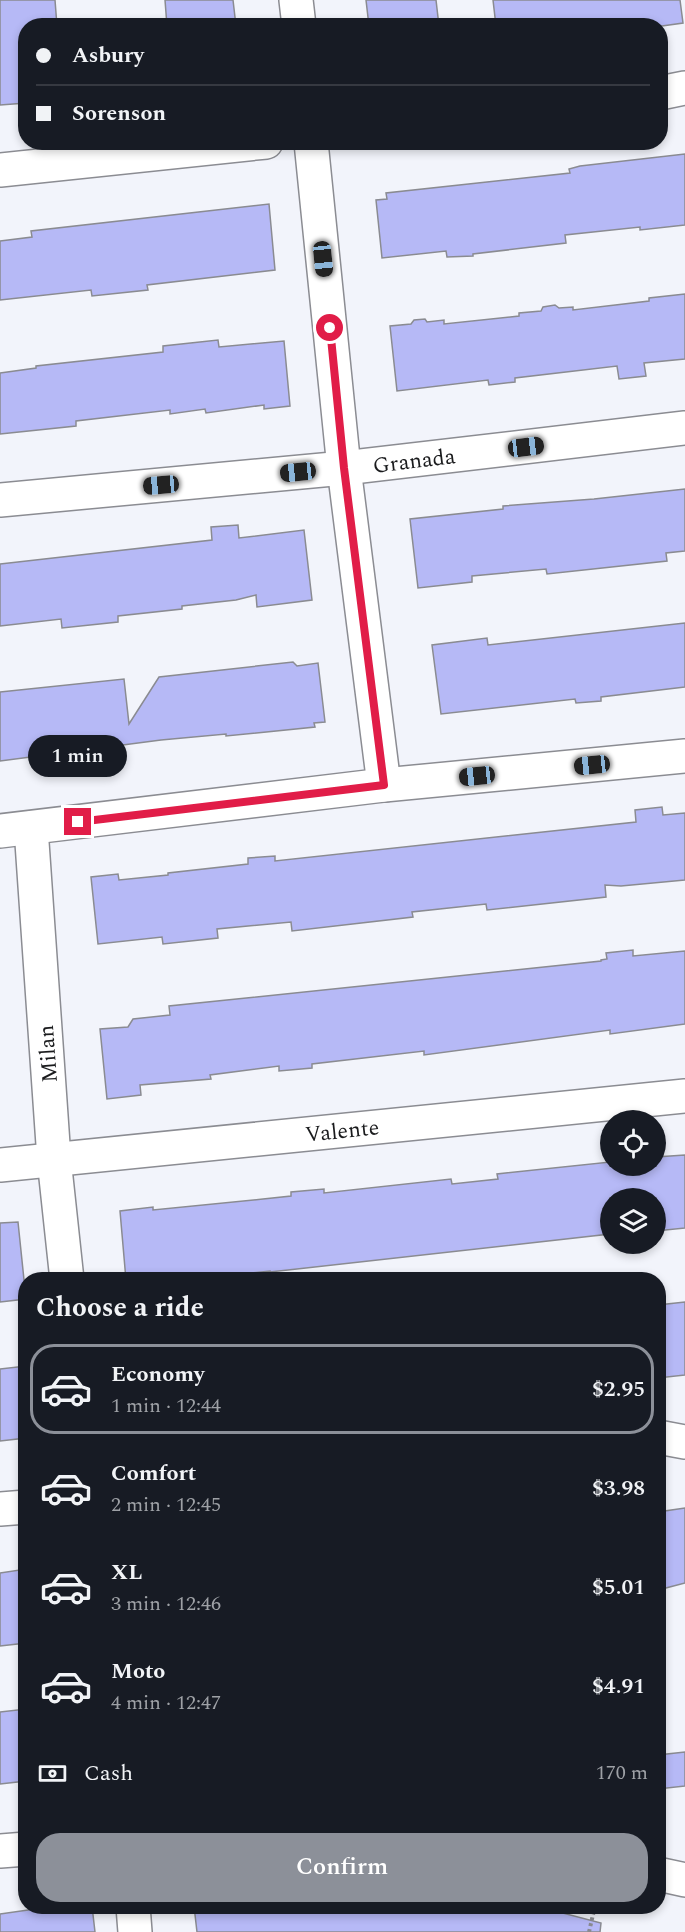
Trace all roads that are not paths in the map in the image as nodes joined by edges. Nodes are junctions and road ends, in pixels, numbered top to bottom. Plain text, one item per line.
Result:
1 (296, 0) edge
2 (298, 18) edge
3 (685, 88) edge
4 (668, 91) edge
5 (190, 150) edge
6 (311, 150) edge
7 (0, 170) edge
8 (685, 428) edge
9 (344, 468) junction
10 (0, 500) edge
11 (685, 756) edge
12 (384, 785) junction
13 (16, 830) edge
14 (685, 1096) edge
15 (54, 1159) junction
16 (0, 1165) edge
17 (66, 1272) edge
18 (666, 1438) edge
19 (685, 1442) edge
20 (18, 1508) edge
21 (0, 1509) edge
22 (18, 1850) edge
23 (0, 1851) edge
24 (666, 1876) edge
25 (685, 1880) edge
26 (134, 1914) edge
27 (135, 1932) edge

1 - 2 street
3 - 4 street
5 - 7 street
6 - 9 street
8 - 9 street, Granada
9 - 10 street, Granada
9 - 12 street
11 - 12 street
12 - 13 street
13 - 15 street, Milan
14 - 15 street, Valente
15 - 16 street, Valente
15 - 17 street, Milan
18 - 19 street
20 - 21 street
22 - 23 street
24 - 25 street
26 - 27 street

